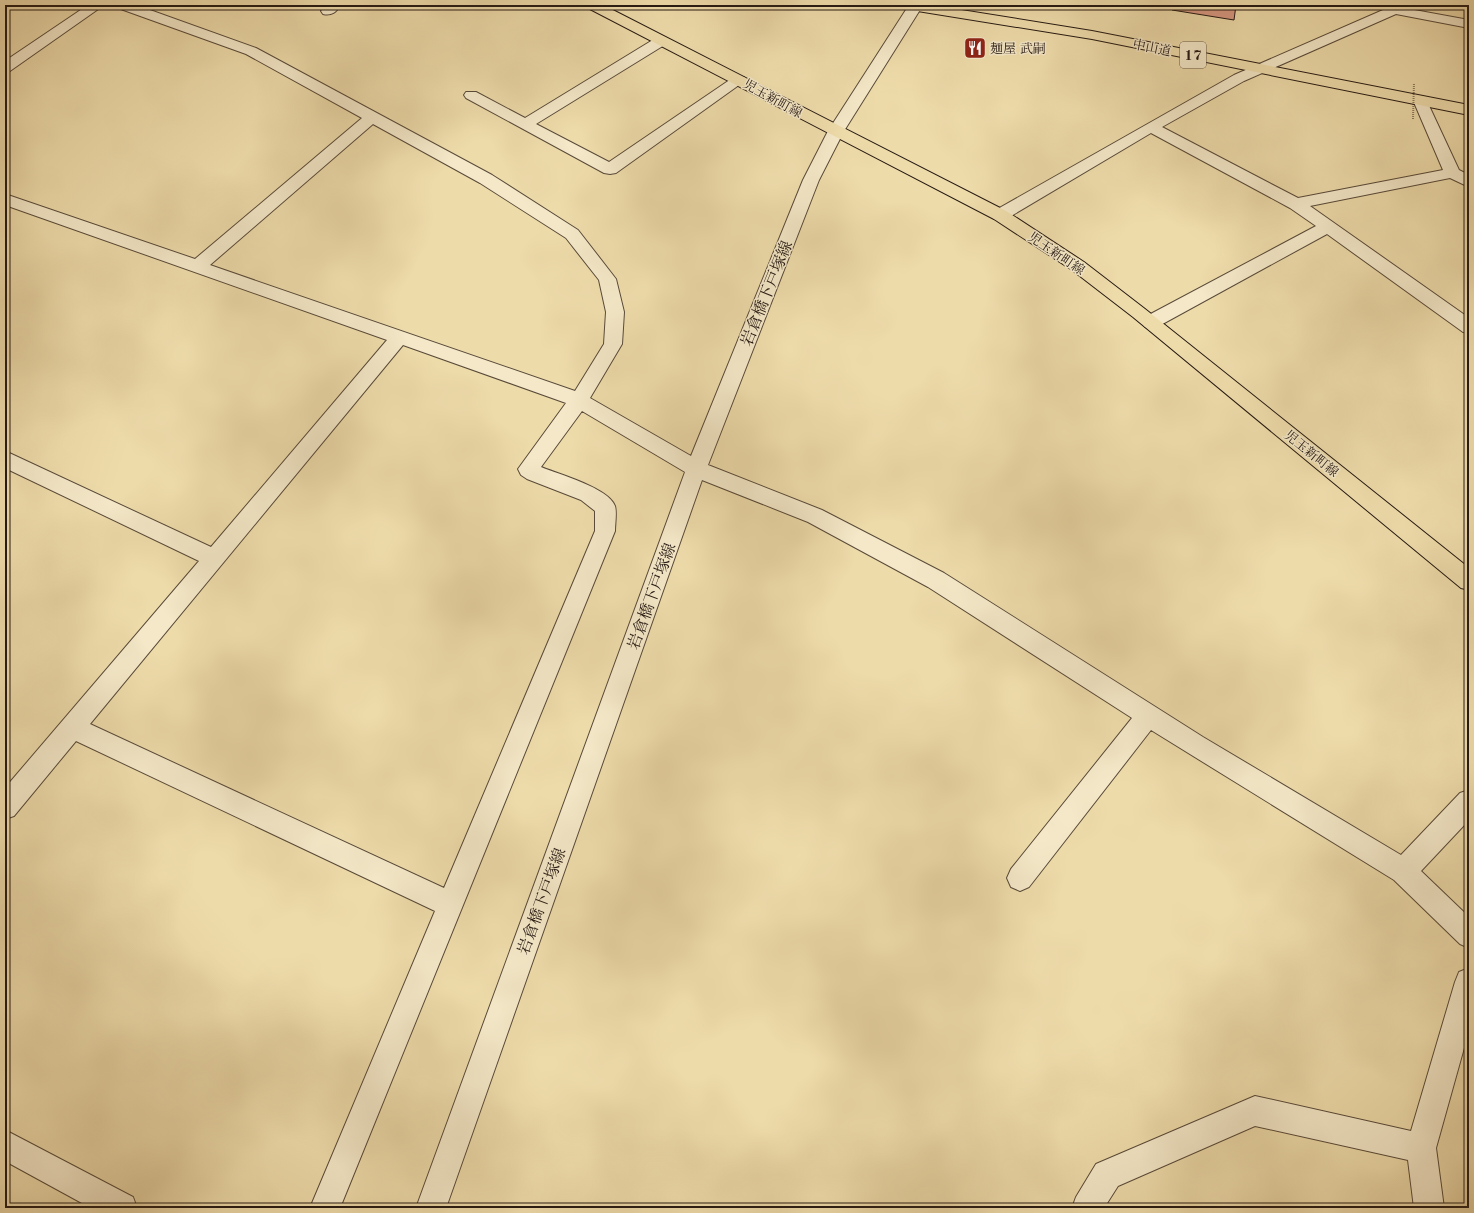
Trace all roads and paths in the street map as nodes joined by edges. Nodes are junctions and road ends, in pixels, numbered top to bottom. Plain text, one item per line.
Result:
1 (98, 5) edge
2 (123, 5) edge
3 (593, 5) edge
4 (912, 5) edge
5 (1369, 5) edge
6 (1400, 7) edge
7 (1469, 24) edge
8 (661, 41) junction
9 (5, 68) edge
10 (1261, 69) junction
11 (739, 80) junction
12 (1414, 83) dead end
13 (471, 95) dead end
14 (1420, 100) junction
15 (1469, 110) edge
16 (372, 117) junction
17 (1413, 119) dead end
18 (525, 124) junction
19 (1151, 126) junction
20 (836, 131) junction
21 (1452, 173) junction
22 (1469, 182) edge
23 (5, 199) edge
24 (1296, 204) junction
25 (1000, 215) junction
26 (1328, 227) junction
27 (198, 266) junction
28 (1151, 322) junction
29 (1469, 327) edge
30 (400, 337) junction
31 (579, 400) junction
32 (5, 459) edge
33 (696, 470) junction
34 (214, 558) junction
35 (1469, 581) edge
36 (1148, 715) junction
37 (72, 726) junction
38 (1469, 802) edge
39 (5, 807) edge
40 (1403, 871) junction
41 (1020, 878) dead end
42 (451, 904) junction
43 (1469, 935) edge
44 (1469, 982) edge
45 (5, 1145) edge
46 (1421, 1148) junction
47 (122, 1208) edge
48 (325, 1208) edge
49 (431, 1208) edge
50 (1087, 1208) edge
51 (1429, 1208) edge

1 - 9 street
2 - 16 street
3 - 8 main road, 児玉新町線
4 - 10 main road, 中山道 / 17
4 - 20 street, 岩倉橋下戸塚線
5 - 6 street
6 - 7 street
6 - 10 street
8 - 11 main road, 児玉新町線
8 - 18 street
10 - 14 main road, 中山道 / 17
10 - 19 street
11 - 18 street
11 - 20 main road, 児玉新町線
12 - 17 path, bridge
13 - 18 street
14 - 15 main road, 中山道 / 17
14 - 21 street
16 - 27 street
16 - 31 street
19 - 24 street
19 - 25 street
20 - 25 main road, 児玉新町線
20 - 33 street, 岩倉橋下戸塚線
21 - 22 street
21 - 24 street
23 - 27 street
24 - 26 street
25 - 28 main road, 児玉新町線
26 - 28 street
26 - 29 street
27 - 30 street
28 - 35 main road, 児玉新町線
30 - 31 street
30 - 34 street
31 - 33 street
31 - 42 street
32 - 34 street
33 - 36 street
33 - 49 street, 岩倉橋下戸塚線
34 - 37 street
36 - 40 street
36 - 41 street
37 - 39 street
37 - 42 street
38 - 40 street
40 - 43 street
42 - 48 street
44 - 46 street
45 - 47 street
46 - 50 street
46 - 51 street

